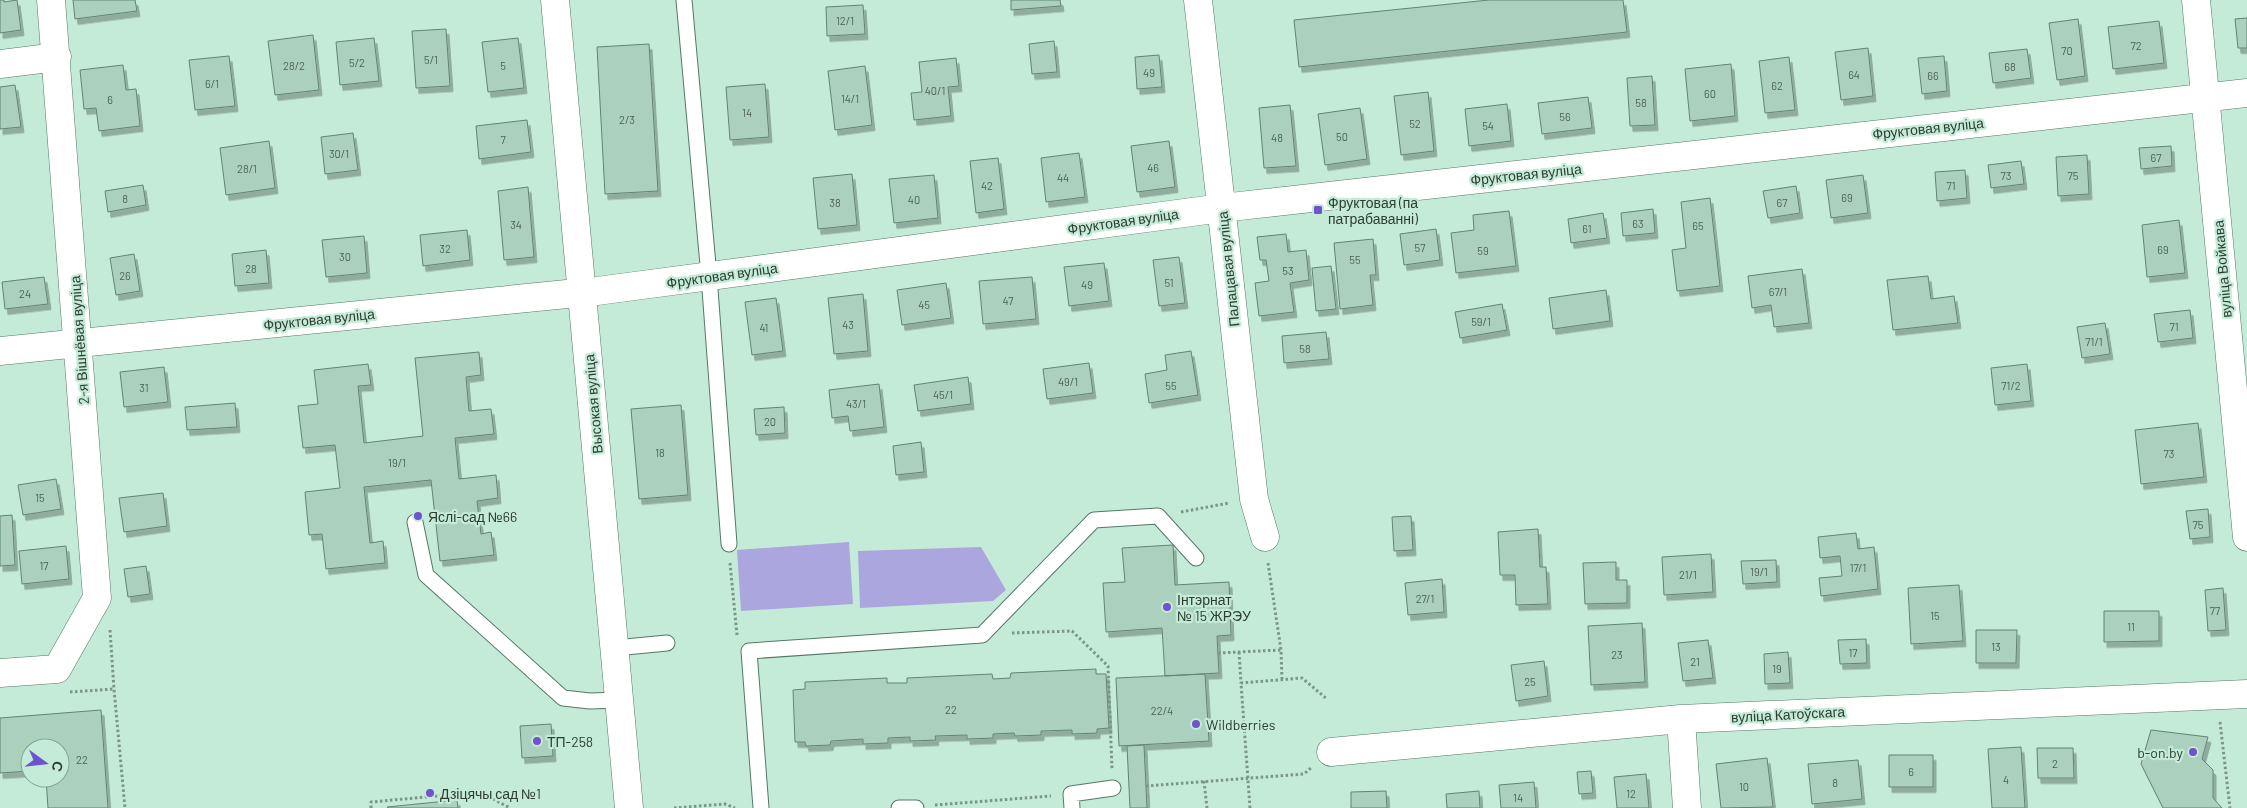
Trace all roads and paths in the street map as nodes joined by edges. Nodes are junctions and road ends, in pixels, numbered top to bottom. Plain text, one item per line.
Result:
1 (51, 0) edge
2 (555, 0) edge
3 (684, 0) edge
4 (1198, 0) edge
5 (2196, 0) edge
6 (57, 57) junction
7 (0, 64) edge
8 (2247, 93) edge
9 (2207, 97) junction
10 (1222, 208) junction
11 (709, 276) junction
12 (582, 293) junction
13 (79, 343) junction
14 (0, 351) edge
15 (1254, 499) junction
16 (1158, 516) junction
17 (416, 522) dead end
18 (1265, 537) joint
19 (2247, 537) edge
20 (729, 544) joint
21 (1196, 558) dead end
22 (97, 598) junction
23 (982, 635) junction
24 (667, 643) dead end
25 (615, 648) junction
26 (1281, 650) junction
27 (750, 651) junction
28 (1239, 652) junction
29 (1218, 653) dead end
30 (0, 673) edge
31 (1282, 679) junction
32 (62, 681) junction
33 (1241, 683) junction
34 (114, 689) junction
35 (2217, 694) junction
36 (2247, 694) edge
37 (1327, 699) dead end
38 (620, 700) junction
39 (1681, 719) junction
40 (1331, 752) joint
41 (1248, 777) junction
42 (1204, 781) junction
43 (1146, 786) dead end
44 (1113, 788) joint
45 (1072, 801) edge
46 (916, 807) edge
47 (125, 808) edge
48 (371, 808) edge
49 (510, 808) edge
50 (629, 808) edge
51 (674, 808) edge
52 (735, 808) edge
53 (761, 808) edge
54 (899, 808) edge
55 (1207, 808) edge
56 (1250, 808) edge
57 (1687, 808) edge
58 (2230, 808) edge

1 - 6 street, 2-я Вішнёвая вуліца
2 - 12 street, Высокая вуліца
3 - 11 lane
4 - 10 street, Палацавая вуліца
5 - 9 street, вуліца Войкава
6 - 7 street
6 - 13 street, 2-я Вішнёвая вуліца
8 - 9 street, Фруктовая вуліца
9 - 10 street, Фруктовая вуліца
9 - 19 street, вуліца Войкава
10 - 11 street, Фруктовая вуліца
10 - 15 street, Палацавая вуліца
11 - 12 street, Фруктовая вуліца
11 - 20 lane
12 - 13 street, Фруктовая вуліца
12 - 25 street, Высокая вуліца
13 - 14 street, Фруктовая вуліца
13 - 22 street, 2-я Вішнёвая вуліца
15 - 16 path
15 - 18 street, Палацавая вуліца
16 - 21 lane
16 - 23 lane
17 - 38 lane
18 - 26 path
20 - 27 path
22 - 32 street
22 - 34 path
23 - 27 lane
23 - 44 path
24 - 25 lane
25 - 38 street, Высокая вуліца
26 - 28 path
26 - 31 path
27 - 53 lane
28 - 29 path
28 - 33 path
30 - 32 street
31 - 33 path
31 - 37 path
32 - 34 path
33 - 41 path
34 - 47 path
35 - 36 street, вуліца Катоўскага
35 - 39 street, вуліца Катоўскага
35 - 58 path
38 - 50 street, Высокая вуліца
39 - 40 street, вуліца Катоўскага
39 - 57 street
40 - 41 path
41 - 42 path
41 - 56 path
42 - 43 path
42 - 55 path
44 - 45 lane
45 - 46 path
46 - 54 lane
48 - 49 path
51 - 52 path

